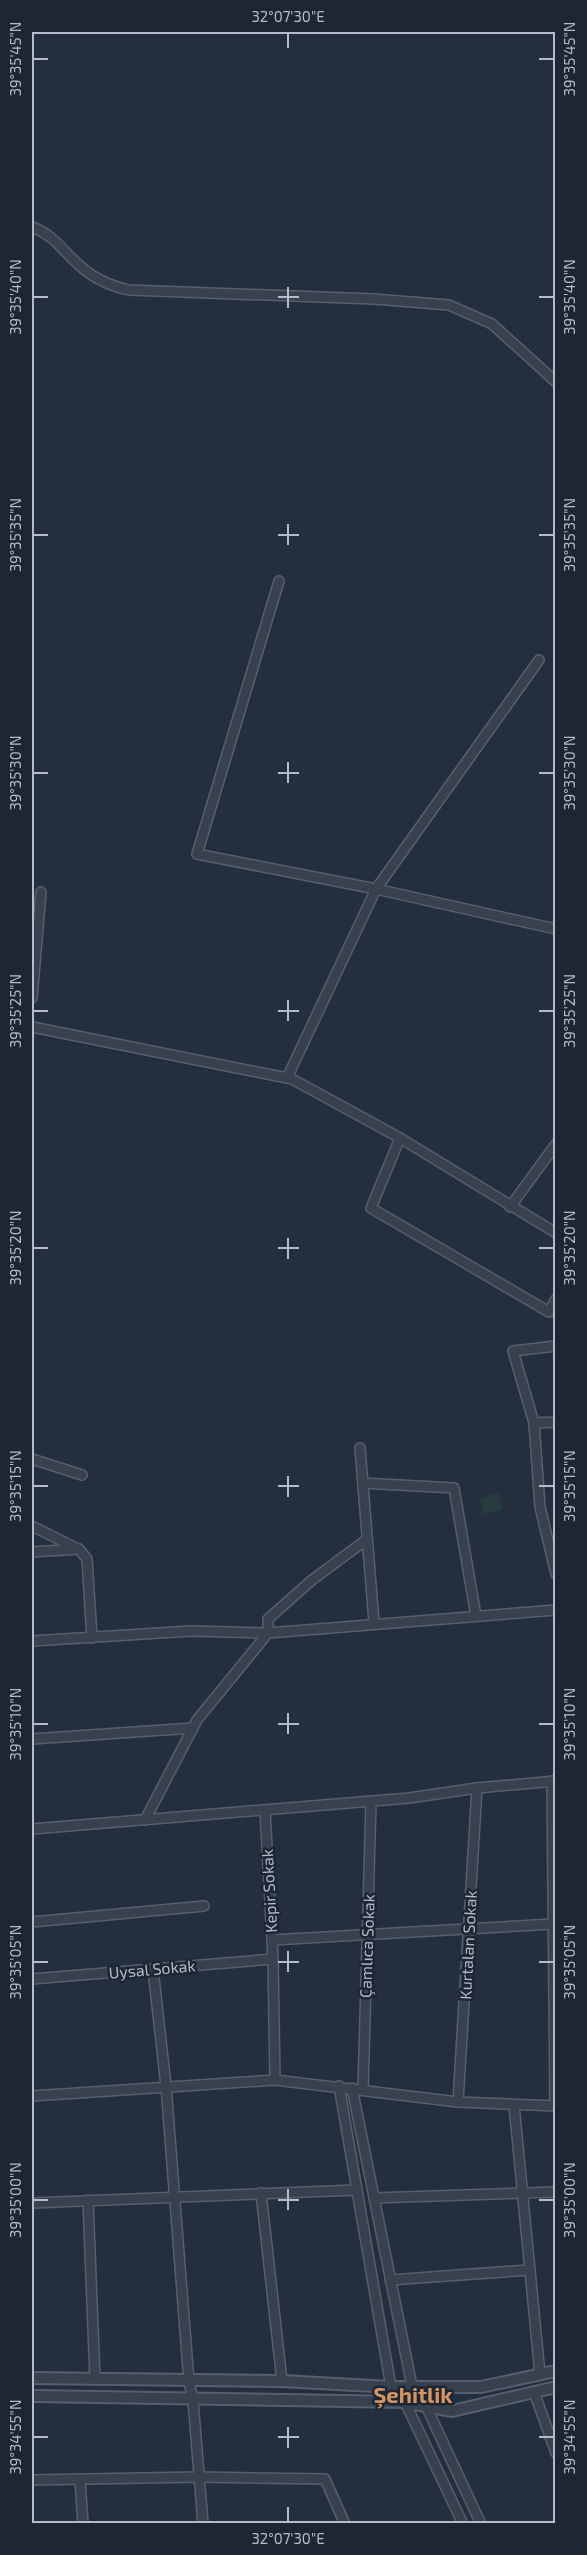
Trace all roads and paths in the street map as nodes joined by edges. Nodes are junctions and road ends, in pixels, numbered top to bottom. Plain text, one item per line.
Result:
1 (32, 227) edge
2 (555, 382) edge
3 (279, 580) dead end
4 (539, 660) dead end
5 (375, 889) junction
6 (41, 892) dead end
7 (555, 928) edge
8 (32, 998) edge
9 (32, 1027) edge
10 (287, 1078) junction
11 (400, 1138) junction
12 (555, 1144) edge
13 (510, 1207) junction
14 (555, 1233) edge
15 (555, 1299) edge
16 (555, 1346) edge
17 (555, 1422) edge
18 (534, 1423) junction
19 (360, 1448) dead end
20 (32, 1459) edge
21 (82, 1475) dead end
22 (363, 1483) junction
23 (32, 1526) edge
24 (366, 1540) junction
25 (79, 1549) junction
26 (32, 1552) edge
27 (555, 1574) edge
28 (555, 1610) edge
29 (476, 1616) junction
30 (374, 1622) junction
31 (268, 1633) junction
32 (92, 1638) junction
33 (32, 1641) edge
34 (193, 1728) junction
35 (32, 1739) edge
36 (554, 1781) edge
37 (477, 1788) junction
38 (371, 1802) junction
39 (265, 1810) junction
40 (145, 1820) junction
41 (32, 1829) edge
42 (204, 1906) dead end
43 (32, 1922) edge
44 (553, 1924) junction
45 (469, 1929) junction
46 (368, 1934) junction
47 (272, 1940) junction
48 (273, 1959) junction
49 (153, 1969) junction
50 (32, 1979) edge
51 (276, 2080) junction
52 (166, 2086) junction
53 (339, 2086) junction
54 (352, 2088) junction
55 (363, 2090) junction
56 (32, 2096) edge
57 (458, 2102) junction
58 (514, 2105) junction
59 (555, 2106) edge
60 (357, 2190) junction
61 (555, 2192) edge
62 (261, 2193) junction
63 (522, 2194) junction
64 (175, 2197) junction
65 (374, 2198) junction
66 (88, 2200) junction
67 (32, 2203) edge
68 (529, 2270) junction
69 (390, 2280) junction
70 (555, 2371) edge
71 (540, 2374) junction
72 (32, 2379) edge
73 (95, 2379) junction
74 (282, 2381) junction
75 (189, 2382) junction
76 (412, 2386) junction
77 (391, 2387) junction
78 (555, 2387) edge
79 (534, 2392) junction
80 (32, 2396) edge
81 (193, 2400) junction
82 (405, 2402) junction
83 (426, 2406) junction
84 (555, 2453) edge
85 (198, 2477) junction
86 (80, 2479) junction
87 (32, 2480) edge
88 (83, 2523) edge
89 (203, 2523) edge
90 (345, 2523) edge
91 (463, 2523) edge
92 (481, 2523) edge

1 - 2 street
3 - 5 street
4 - 5 street
5 - 7 street
5 - 10 street
6 - 8 street
9 - 10 street
10 - 11 street
11 - 13 street
11 - 15 street
12 - 13 street
13 - 14 street
16 - 18 street
17 - 18 street
18 - 27 street
19 - 22 street
20 - 21 street
22 - 24 street
22 - 29 street
23 - 25 street
24 - 30 street
24 - 31 street
25 - 26 street
25 - 32 street
28 - 29 street
29 - 30 street
30 - 31 street
31 - 32 street
31 - 34 street
32 - 33 street
34 - 35 street
34 - 40 street
36 - 37 street
36 - 44 street
37 - 38 street
37 - 45 street, Kurtalan Sokak
38 - 39 street
38 - 46 street, Çamlıca Sokak
39 - 40 street
39 - 47 street, Kepir Sokak
40 - 41 street
42 - 43 street
44 - 45 street
44 - 59 street
45 - 46 street
45 - 57 street, Kurtalan Sokak
46 - 47 street
46 - 55 street, Çamlıca Sokak
47 - 48 street, Kepir Sokak
48 - 49 street, Uysal Sokak
48 - 51 street, Kepir Sokak
49 - 50 street, Uysal Sokak
49 - 52 street
51 - 52 street
51 - 53 street
52 - 56 street
52 - 64 street
53 - 54 street
53 - 60 street
54 - 55 street
54 - 65 street
55 - 57 street
57 - 58 street
58 - 59 street
58 - 63 street
60 - 62 street
60 - 77 street
61 - 63 street
62 - 64 street
62 - 74 street
63 - 65 street
63 - 68 street
64 - 66 street
64 - 75 street
65 - 69 street
66 - 67 street
66 - 73 street
68 - 69 street
68 - 71 street
69 - 76 street
70 - 71 street
71 - 76 street
72 - 73 street
73 - 75 street
74 - 75 street
74 - 77 street
75 - 81 street
76 - 77 street
76 - 83 street
77 - 82 street
78 - 79 street
79 - 83 street
79 - 84 street
80 - 81 street
81 - 82 street
81 - 85 street
82 - 83 street
82 - 91 street
83 - 92 street
85 - 86 street
85 - 89 street
85 - 90 street
86 - 87 street
86 - 88 street

